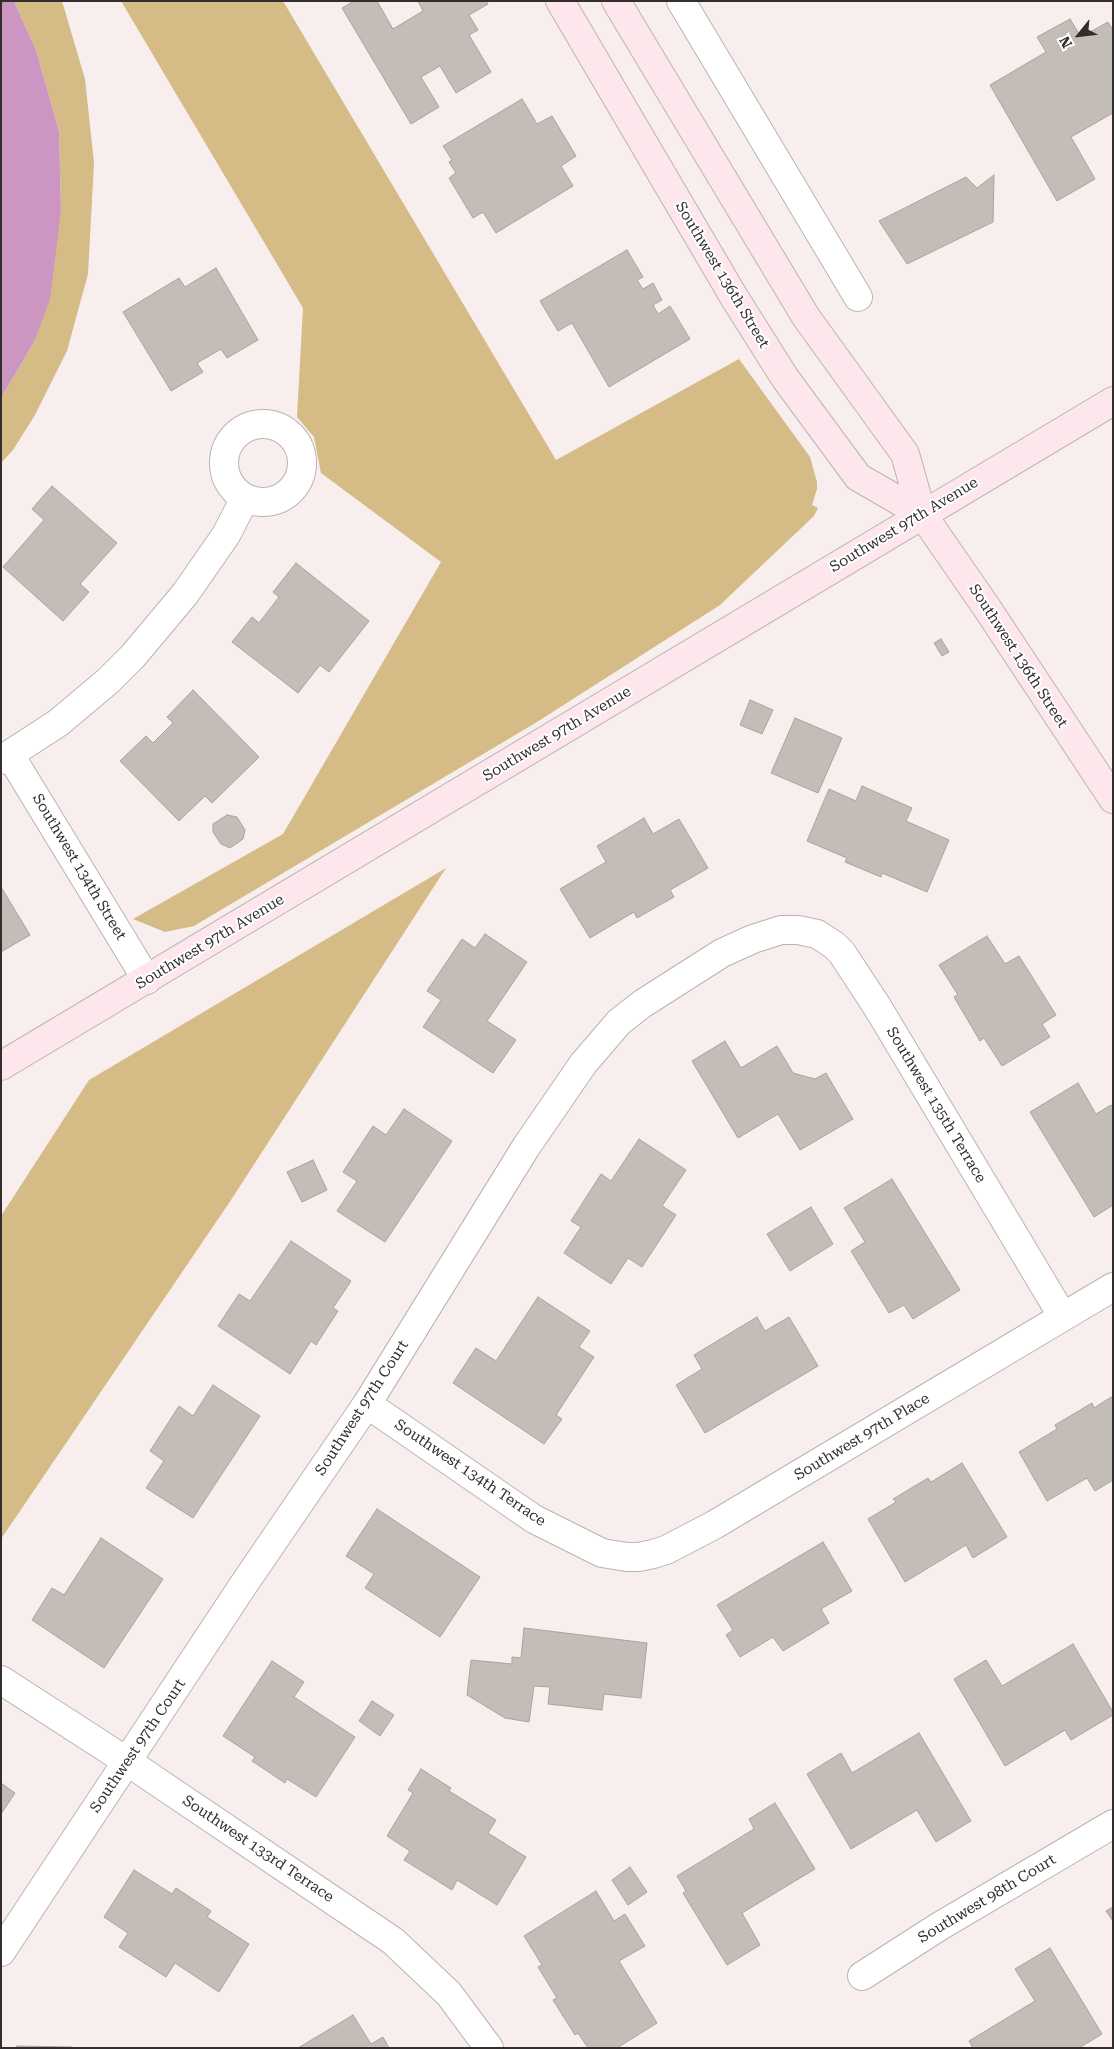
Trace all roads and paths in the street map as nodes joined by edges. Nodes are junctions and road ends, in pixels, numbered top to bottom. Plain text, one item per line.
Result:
1 (560, 1) edge
2 (616, 1) edge
3 (681, 1) edge
4 (858, 297) dead end
5 (1113, 401) edge
6 (245, 498) dead end
7 (922, 514) junction
8 (5, 757) edge
9 (1113, 799) edge
10 (781, 930) joint
11 (147, 980) junction
12 (1, 1066) edge
13 (1113, 1287) edge
14 (1064, 1317) junction
15 (367, 1404) junction
16 (602, 1553) joint
17 (1, 1680) edge
18 (128, 1762) junction
19 (1113, 1824) edge
20 (1, 1952) edge
21 (862, 1976) dead end
22 (489, 2048) edge

1 - 7 street, Southwest 136th Street
2 - 7 street, Southwest 136th Street
3 - 4 street
5 - 7 street, Southwest 97th Avenue
6 - 8 street
7 - 9 street, Southwest 136th Street
7 - 11 street, Southwest 97th Avenue
8 - 11 street, Southwest 134th Street
10 - 14 street, Southwest 135th Terrace
10 - 15 street, Southwest 97th Court
11 - 12 street, Southwest 97th Avenue
13 - 14 street, Southwest 97th Place
14 - 16 street, Southwest 97th Place
15 - 16 street, Southwest 134th Terrace
15 - 18 street, Southwest 97th Court
17 - 18 street, Southwest 133rd Terrace
18 - 20 street, Southwest 97th Court
18 - 22 street, Southwest 133rd Terrace
19 - 21 street, Southwest 98th Court

